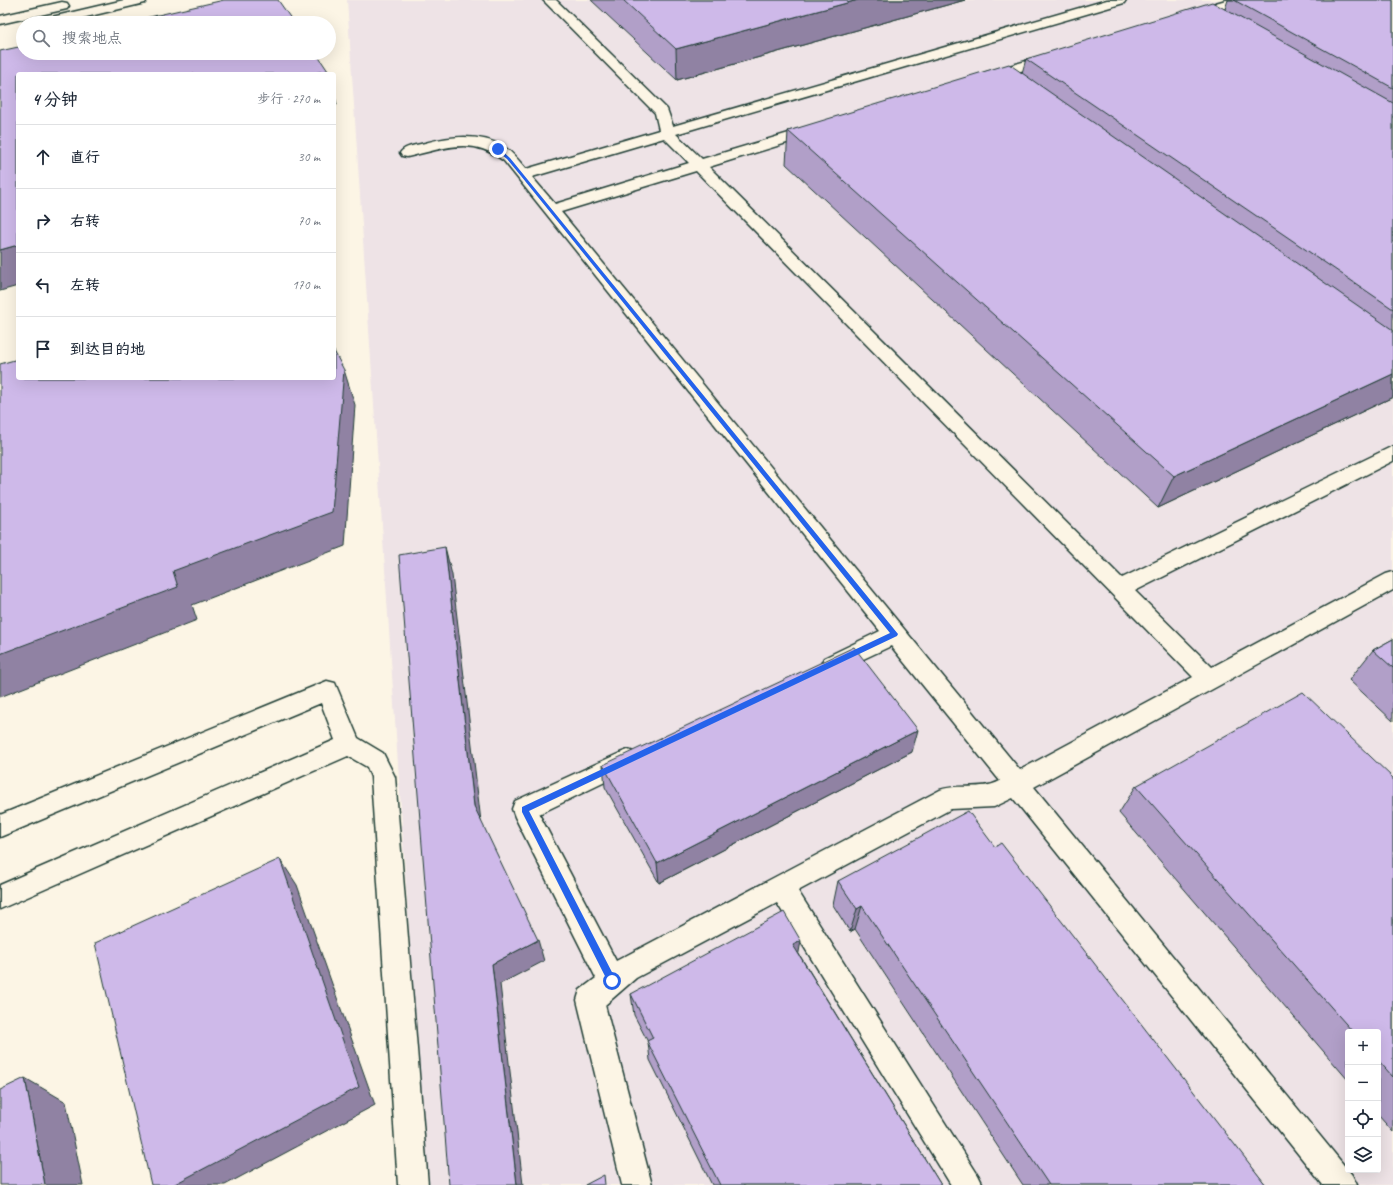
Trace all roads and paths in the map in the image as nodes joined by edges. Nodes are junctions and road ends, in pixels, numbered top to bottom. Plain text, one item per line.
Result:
1 (86, 0) edge
2 (140, 0) edge
3 (549, 0) edge
4 (1120, 0) edge
5 (1239, 0) edge
6 (16, 16) edge
7 (17, 16) edge
8 (73, 16) edge
9 (0, 20) edge
10 (1199, 24) edge
11 (16, 30) edge
12 (8, 32) dead end
13 (1064, 54) edge
14 (988, 77) junction
15 (973, 82) edge
16 (1001, 86) edge
17 (828, 126) edge
18 (667, 133) junction
19 (407, 154) dead end
20 (699, 165) junction
21 (522, 175) junction
22 (551, 210) junction
23 (1393, 453) edge
24 (1393, 580) edge
25 (1119, 589) junction
26 (895, 634) junction
27 (816, 671) edge
28 (1209, 679) junction
29 (349, 745) junction
30 (645, 752) edge
31 (1016, 784) junction
32 (0, 826) edge
33 (781, 887) junction
34 (0, 897) edge
35 (612, 981) junction
36 (413, 1185) edge
37 (637, 1185) edge
38 (968, 1185) edge
39 (1342, 1185) edge

1 - 7 street
2 - 8 street
3 - 18 lane
4 - 18 lane
5 - 10 lane
6 - 9 street
11 - 12 street
13 - 14 lane
14 - 15 lane
14 - 16 lane
17 - 20 lane
18 - 20 lane
18 - 21 lane
19 - 21 lane
20 - 22 lane
20 - 25 lane
21 - 22 lane
22 - 26 lane
23 - 25 lane
24 - 28 lane
25 - 28 lane
26 - 27 lane
26 - 31 lane
28 - 31 lane
29 - 32 lane
29 - 34 lane
29 - 36 lane
30 - 35 lane
31 - 33 lane
31 - 39 lane
33 - 35 lane
33 - 38 lane
35 - 37 lane

